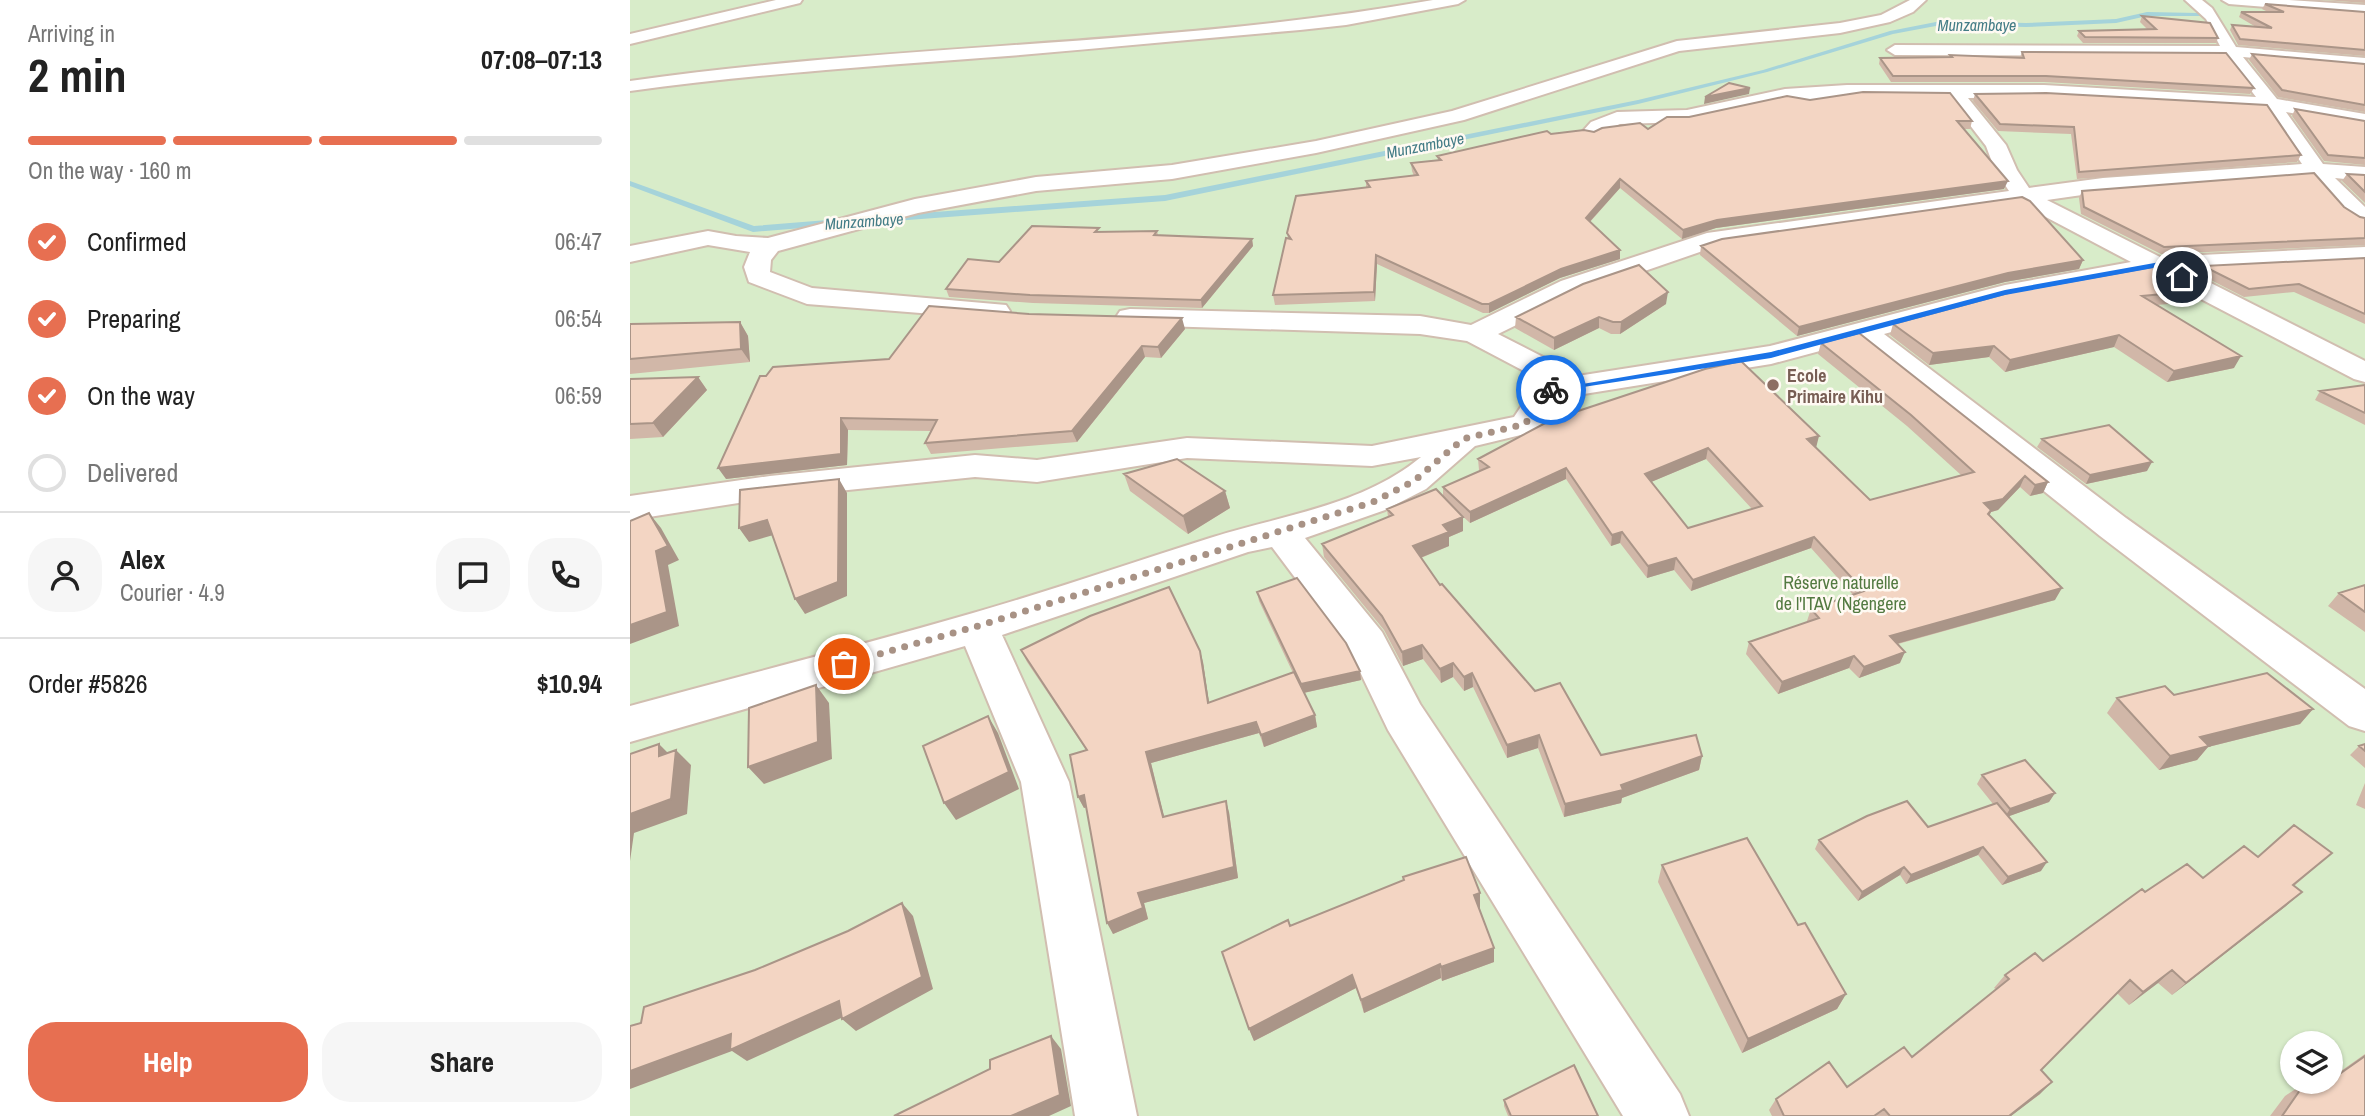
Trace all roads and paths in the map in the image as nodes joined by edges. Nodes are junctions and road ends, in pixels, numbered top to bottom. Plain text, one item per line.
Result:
1 (795, 0) edge
2 (1458, 0) edge
3 (1919, 0) edge
4 (2228, 0) edge
5 (2203, 2) edge
6 (2341, 8) junction
7 (2365, 10) edge
8 (2365, 30) edge
9 (630, 39) edge
10 (1895, 51) dead end
11 (2005, 51) junction
12 (2230, 51) junction
13 (2365, 63) edge
14 (630, 86) edge
15 (2044, 91) junction
16 (1954, 93) junction
17 (2271, 104) junction
18 (2365, 120) edge
19 (1592, 132) edge
20 (2317, 170) junction
21 (2365, 174) edge
22 (2024, 197) junction
23 (2365, 218) edge
24 (630, 229) edge
25 (708, 238) junction
26 (769, 246) junction
27 (630, 254) edge
28 (2365, 255) edge
29 (2160, 265) junction
30 (1020, 313) edge
31 (1102, 316) edge
32 (1864, 332) junction
33 (1475, 334) junction
34 (2365, 373) edge
35 (1549, 390) junction
36 (1463, 439) junction
37 (630, 508) edge
38 (1281, 533) junction
39 (978, 626) junction
40 (2365, 713) edge
41 (630, 724) edge
42 (1107, 1116) edge
43 (1658, 1116) edge

1 - 9 street
2 - 14 street
3 - 26 street
4 - 6 street
5 - 12 street
6 - 7 street
6 - 8 street
10 - 11 street
11 - 12 street
11 - 15 street
12 - 13 street
12 - 17 street
15 - 16 street
15 - 17 street
16 - 19 street
16 - 22 street
17 - 18 street
17 - 20 street
20 - 21 street
20 - 22 street
20 - 23 street
22 - 29 street
22 - 33 street
24 - 25 street
25 - 26 street
25 - 27 street
26 - 30 street
28 - 29 street
29 - 32 street
29 - 34 street
31 - 33 street
32 - 35 street
32 - 40 street
33 - 35 street
35 - 36 street
36 - 37 street
36 - 38 street
38 - 39 street
38 - 43 street
39 - 41 street
39 - 42 street

